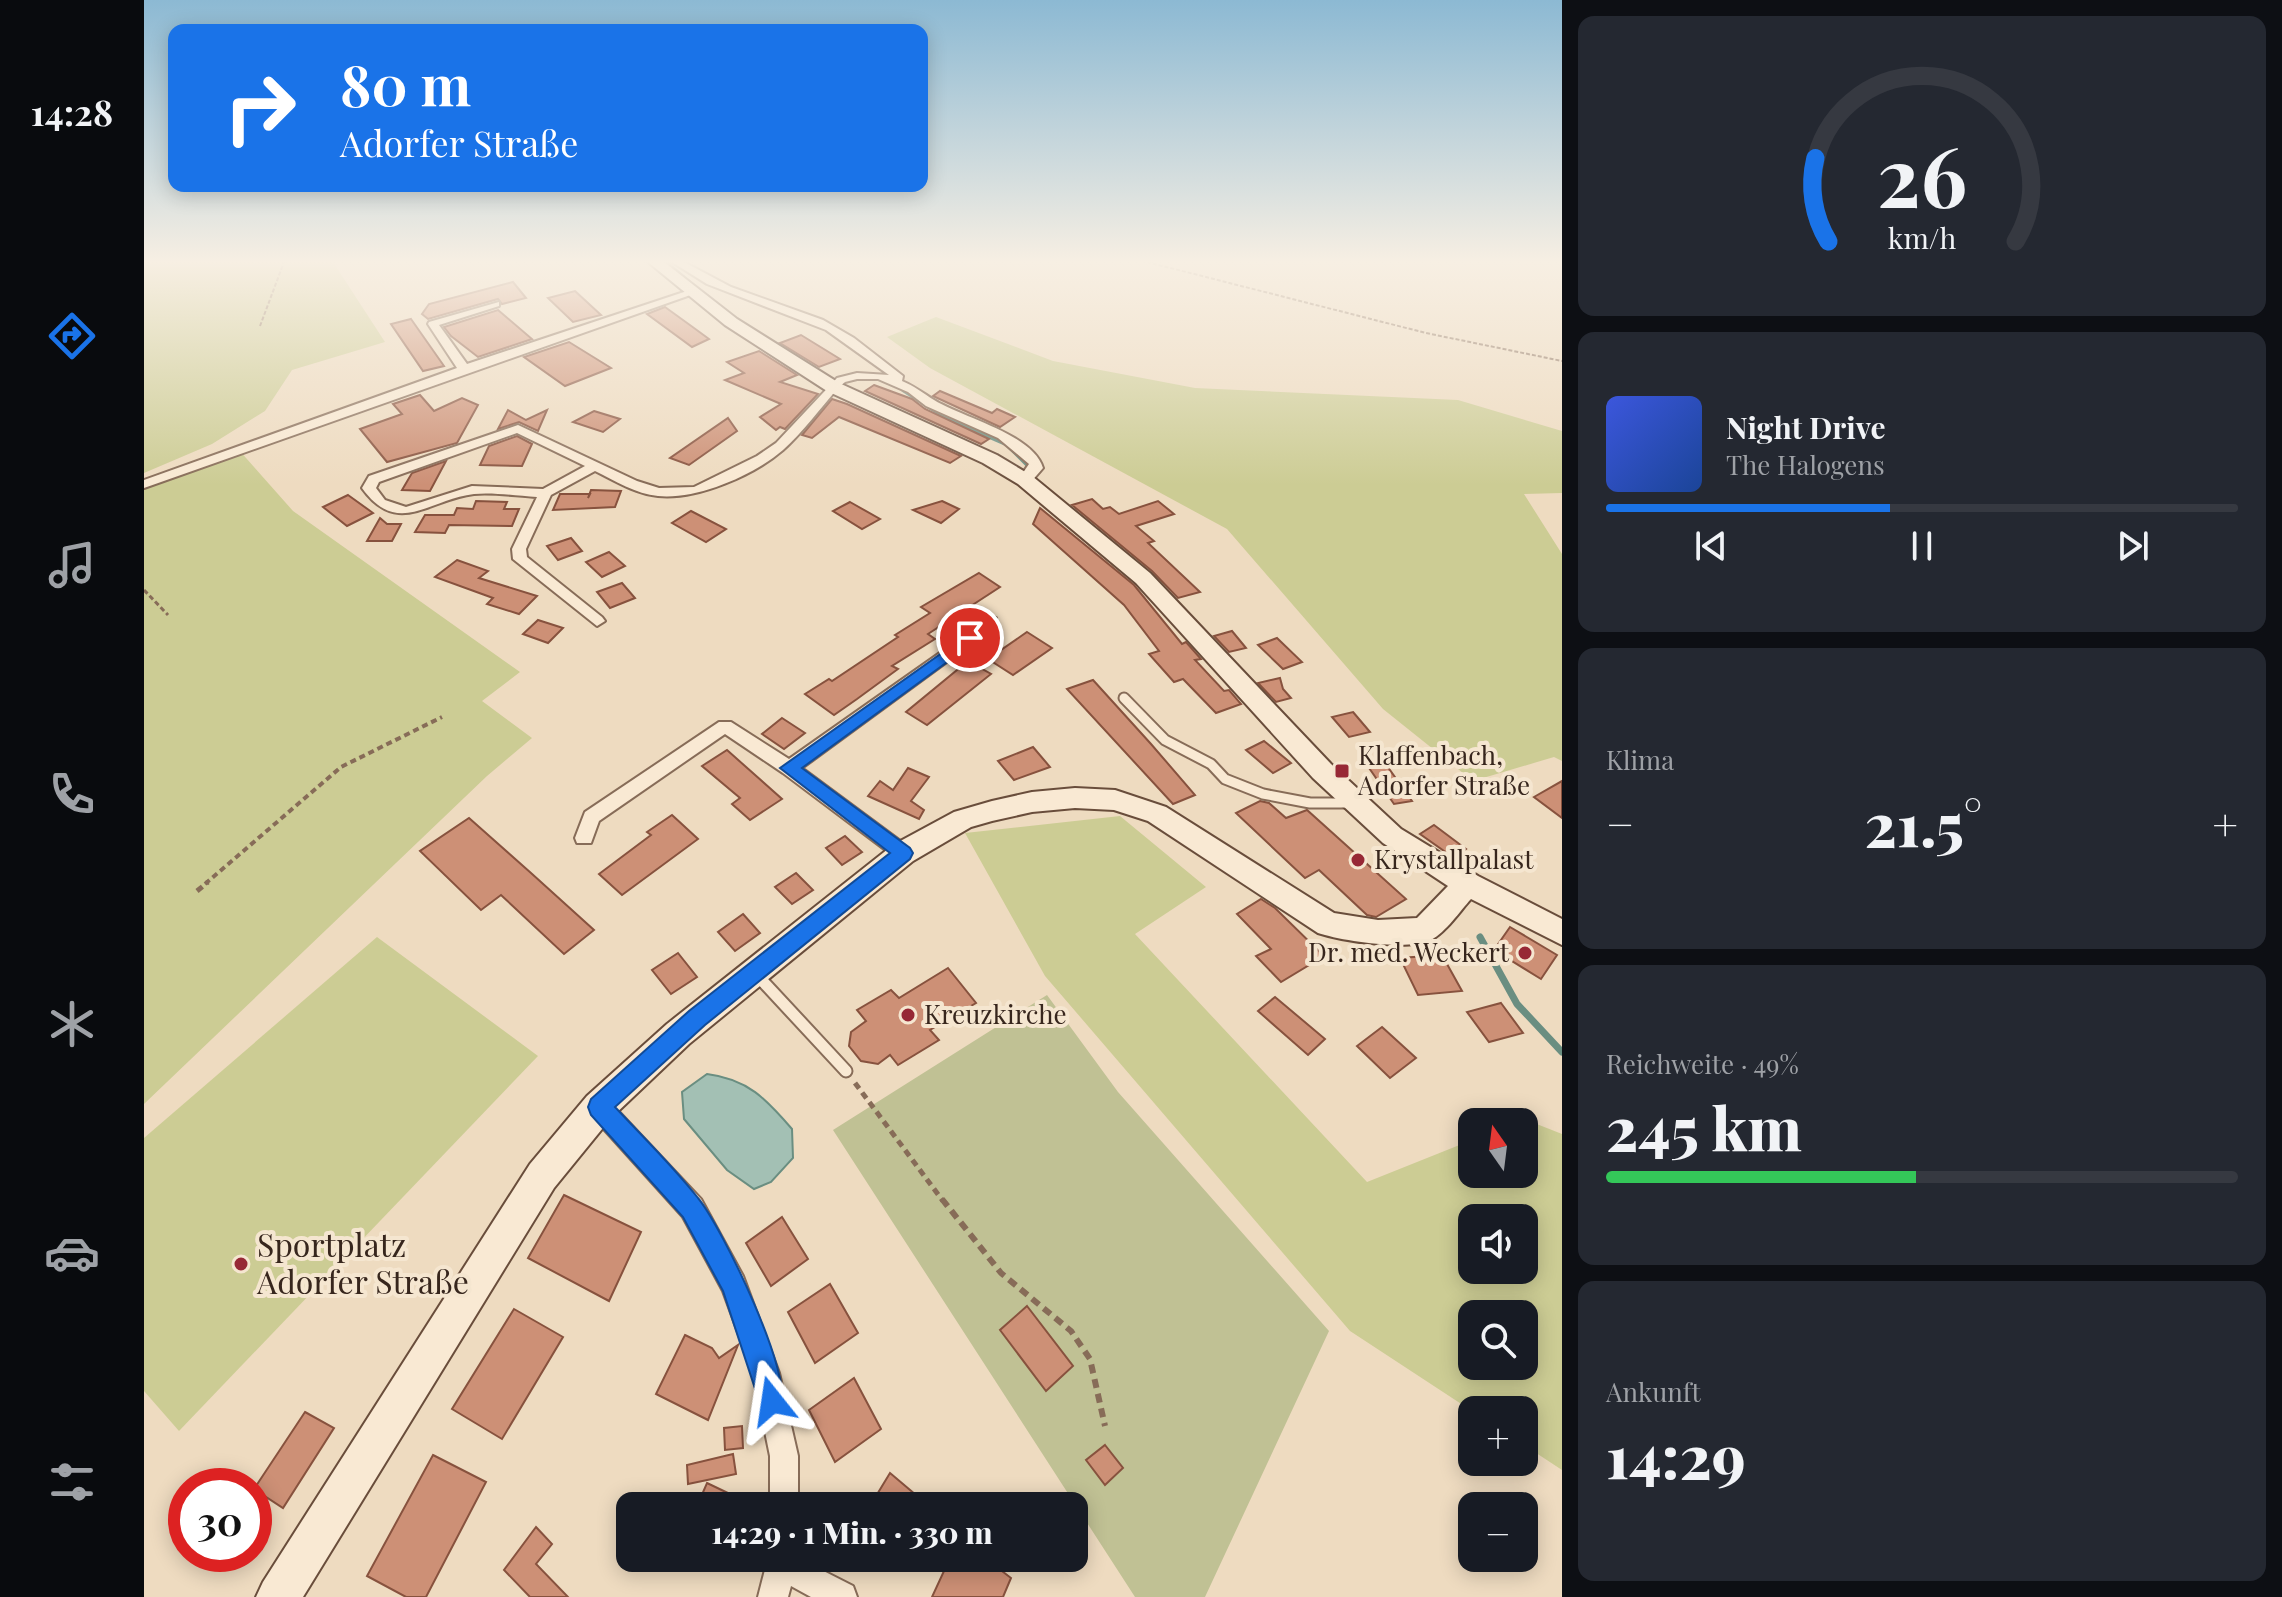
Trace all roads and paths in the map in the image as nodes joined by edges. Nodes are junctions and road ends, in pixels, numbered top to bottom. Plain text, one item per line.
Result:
1 (442, 337) edge
2 (561, 337) edge
3 (752, 337) edge
4 (845, 337) edge
5 (1443, 337) edge
6 (1562, 361) edge
7 (464, 369) junction
8 (837, 384) junction
9 (912, 389) junction
10 (593, 467) junction
11 (1025, 480) junction
12 (144, 484) edge
13 (545, 493) junction
14 (144, 590) edge
15 (168, 615) dead end
16 (597, 621) dead end
17 (991, 622) dead end
18 (1124, 698) dead end
19 (442, 717) dead end
20 (789, 768) junction
21 (1354, 803) junction
22 (584, 838) dead end
23 (903, 853) junction
24 (1468, 884) junction
25 (197, 891) dead end
26 (1562, 933) edge
27 (753, 972) junction
28 (846, 1071) joint
29 (599, 1107) junction
30 (1105, 1426) dead end
31 (784, 1492) edge
32 (780, 1572) edge
33 (800, 1572) edge
34 (278, 1597) edge
35 (773, 1597) edge
36 (842, 1597) edge

1 - 7 street
2 - 7 street
3 - 8 street
4 - 9 street
5 - 6 path
7 - 12 street
8 - 9 street
8 - 10 street
8 - 11 street
9 - 11 street
10 - 13 street
10 - 13 street
11 - 21 street
13 - 16 street
14 - 15 path
17 - 20 street
18 - 21 lane
19 - 25 path
20 - 22 street
20 - 23 street
21 - 24 street
23 - 24 street
23 - 27 street
24 - 26 street
27 - 28 lane
27 - 29 street
28 - 30 path
29 - 31 street
29 - 34 street
32 - 35 street
33 - 36 street

